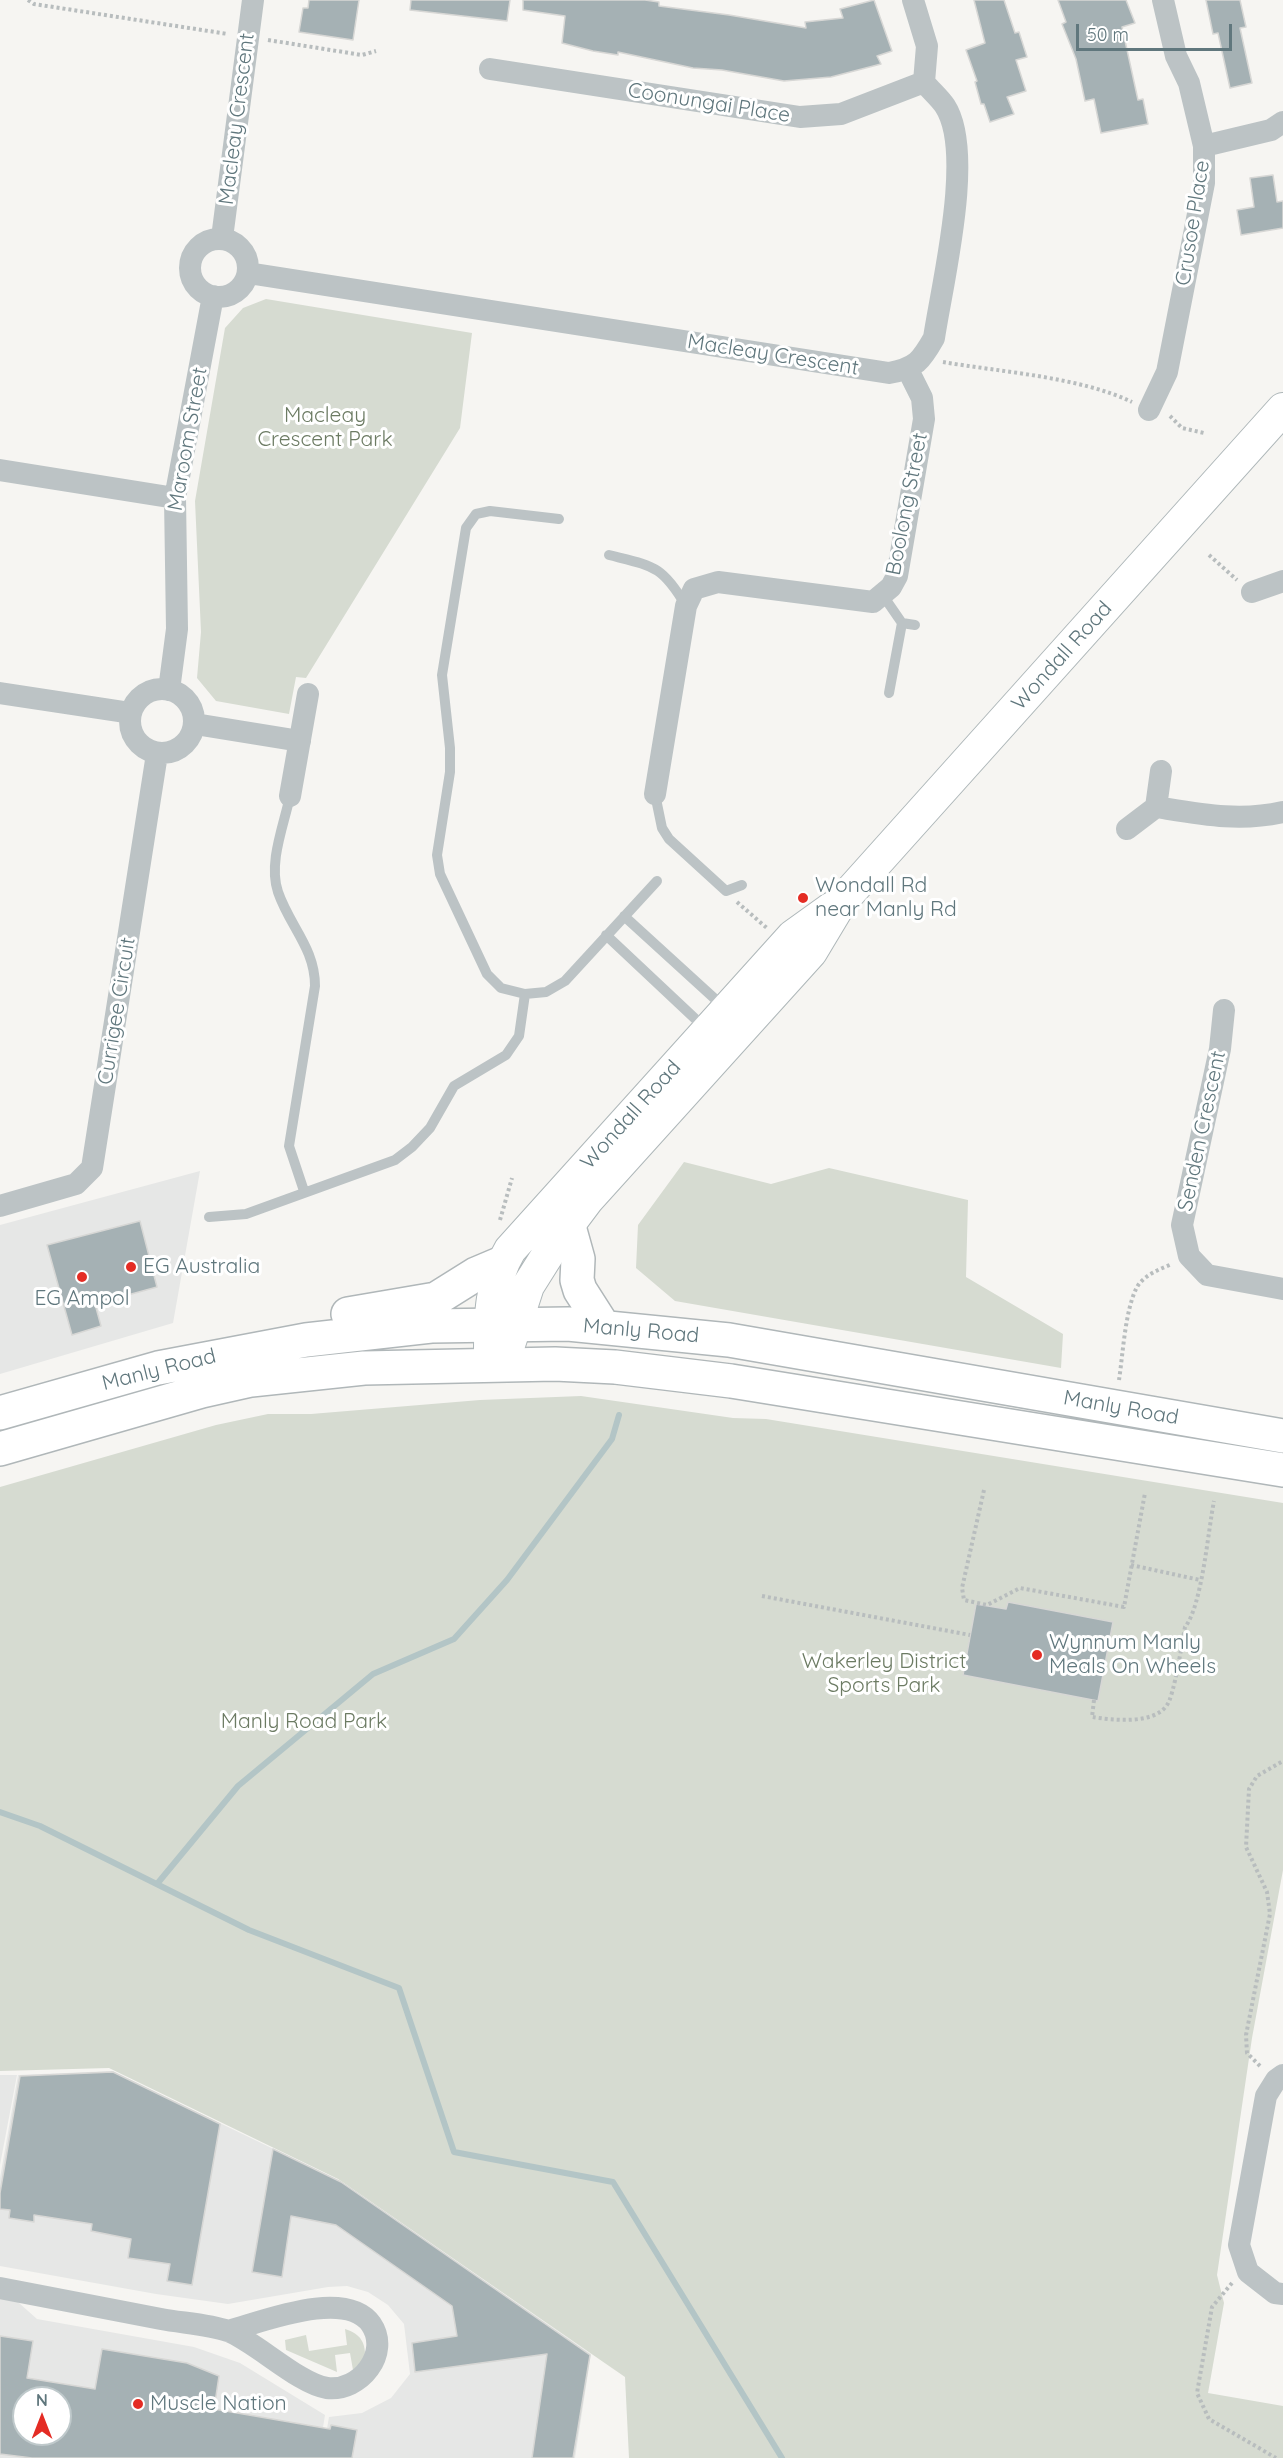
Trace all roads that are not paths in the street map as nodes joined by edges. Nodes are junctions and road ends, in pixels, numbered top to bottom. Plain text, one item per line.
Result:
1 (253, 0) edge
2 (913, 0) edge
3 (1164, 0) edge
4 (490, 69) dead end
5 (924, 82) junction
6 (1283, 122) edge
7 (1204, 146) junction
8 (222, 238) junction
9 (248, 273) junction
10 (213, 296) junction
11 (915, 364) junction
12 (1283, 409) edge
13 (1149, 410) road end
14 (0, 470) edge
15 (175, 498) junction
16 (559, 519) dead end
17 (609, 555) dead end
18 (1283, 581) edge
19 (1252, 592) road end
20 (882, 594) junction
21 (686, 606) junction
22 (903, 623) junction
23 (915, 625) dead end
24 (168, 690) junction
25 (0, 693) edge
26 (889, 693) dead end
27 (308, 694) dead end
28 (131, 713) junction
29 (195, 724) junction
30 (300, 741) junction
31 (157, 754) junction
32 (1161, 771) dead end
33 (655, 794) joint
34 (290, 796) joint
35 (1156, 807) junction
36 (1283, 812) edge
37 (1127, 829) dead end
38 (657, 881) dead end
39 (741, 885) dead end
40 (841, 902) junction
41 (624, 916) junction
42 (606, 935) junction
43 (525, 994) junction
44 (1224, 1010) dead end
45 (717, 1019) junction
46 (304, 1191) junction
47 (0, 1206) edge
48 (209, 1217) dead end
49 (568, 1224) junction
50 (502, 1263) junction
51 (1283, 1289) edge
52 (502, 1324) junction
53 (603, 1326) junction
54 (183, 1363) junction
55 (496, 1363) junction
56 (0, 1413) edge
57 (1283, 1436) edge
58 (0, 1449) edge
59 (1283, 1470) edge
60 (1279, 2078) edge
61 (0, 2288) edge
62 (1283, 2294) edge
63 (228, 2331) junction

1 - 8 street, Macleay Crescent
2 - 5 street
3 - 7 street, Crusoe Place
4 - 5 street, Coonungai Place
5 - 11 street
6 - 7 street
7 - 13 street, Crusoe Place
8 - 9 street
8 - 10 street
9 - 10 street
9 - 11 street, Macleay Crescent
10 - 15 street, Maroom Street
11 - 20 street, Boolong Street
12 - 40 main road, Wondall Road
14 - 15 street
15 - 24 street, Maroom Street
16 - 43 lane
17 - 21 lane
18 - 19 street
20 - 21 street, Boolong Street
20 - 22 lane
21 - 33 street
22 - 23 lane
22 - 26 lane
24 - 28 street
24 - 29 street
25 - 28 street
27 - 30 street
28 - 31 street
29 - 30 street
29 - 31 street
30 - 34 street
31 - 47 street, Currigee Circuit
32 - 35 street
33 - 39 lane
34 - 46 lane
35 - 36 street
35 - 37 street
38 - 41 lane
40 - 45 main road, Wondall Road
40 - 49 main road, Wondall Road
41 - 42 lane
41 - 45 lane
42 - 43 lane
42 - 45 lane
43 - 46 lane
44 - 51 street, Senden Crescent
45 - 50 main road, Wondall Road
46 - 48 lane
49 - 52 main road, Wondall Road
49 - 53 main road
50 - 52 main road, Wondall Road
50 - 54 main road
52 - 53 main road, Manly Road
52 - 54 main road, Manly Road
52 - 55 main road, Wondall Road
53 - 57 main road, Manly Road
54 - 56 main road, Manly Road
55 - 58 main road, Manly Road
55 - 59 main road, Manly Road
60 - 62 street
61 - 63 street
63 - 63 street

